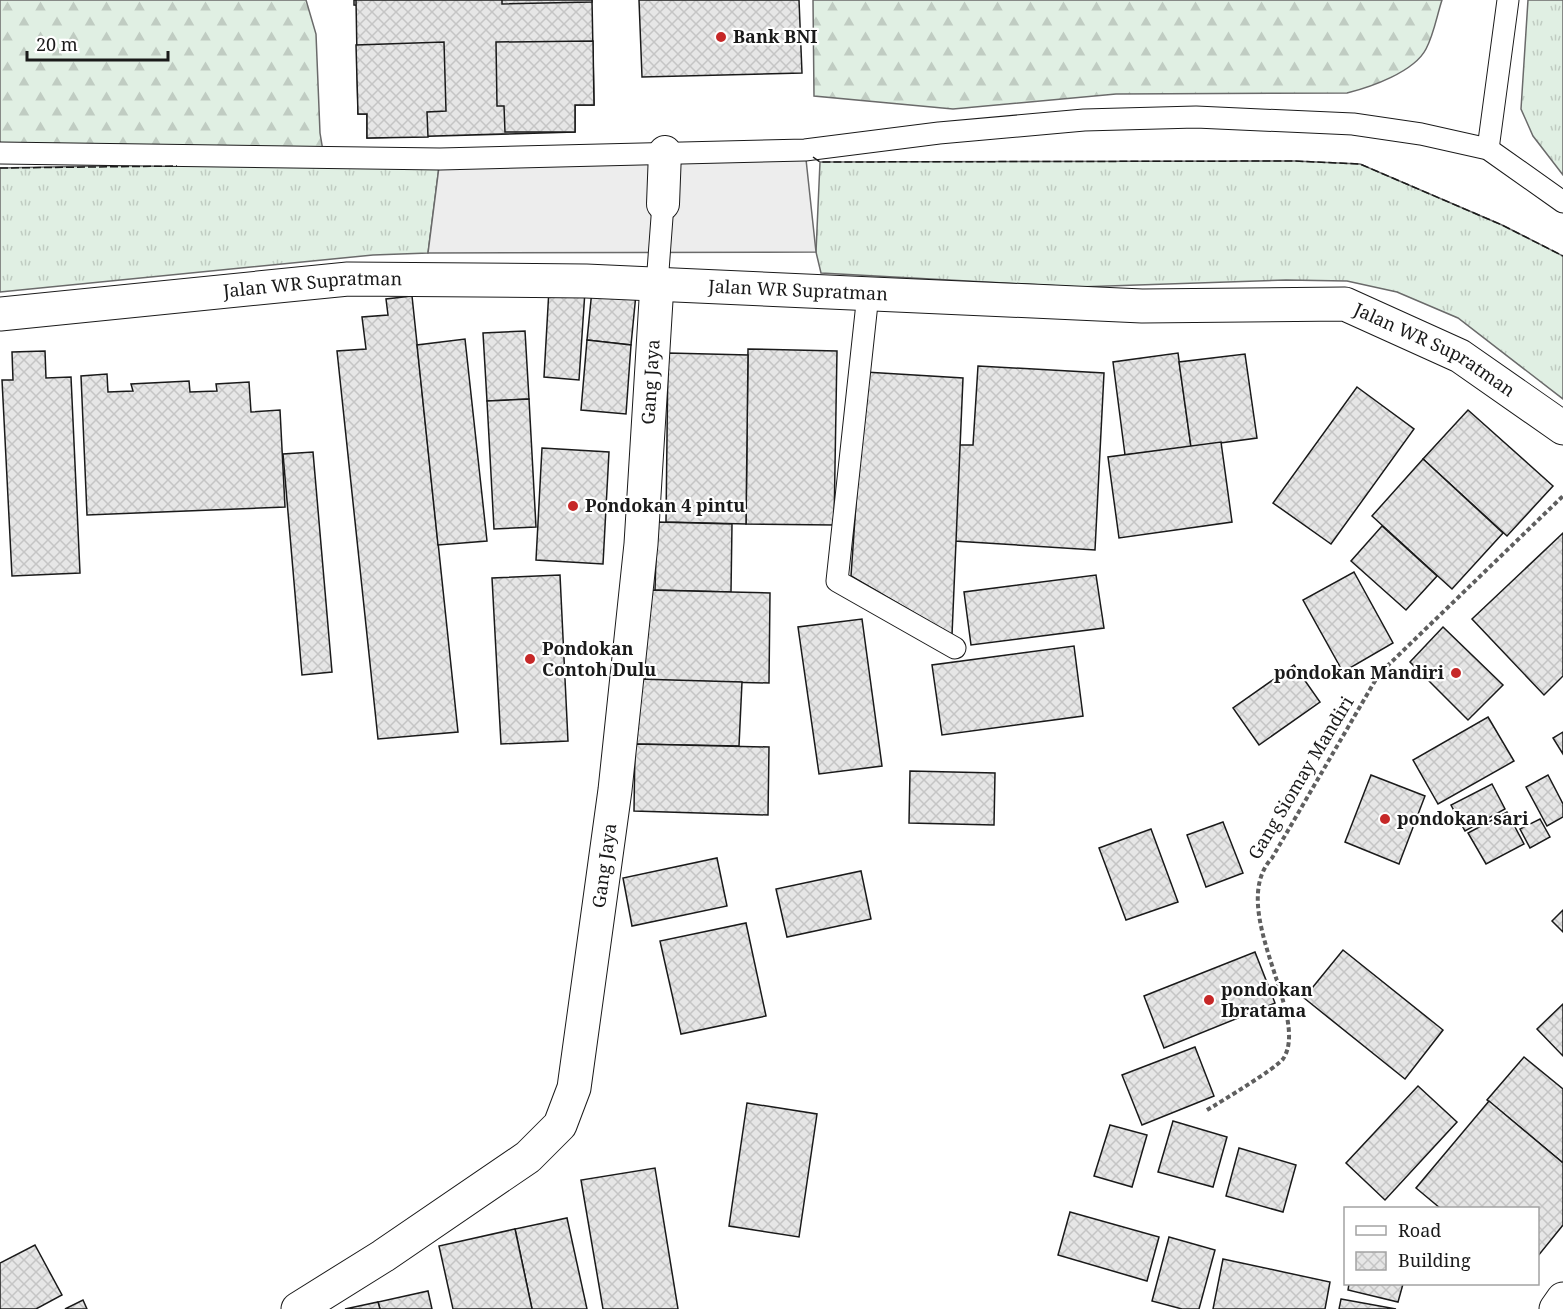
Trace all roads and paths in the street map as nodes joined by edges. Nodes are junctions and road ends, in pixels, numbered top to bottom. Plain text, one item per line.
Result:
1 (1508, 0) edge
2 (1488, 149) junction
3 (665, 152) junction
4 (0, 153) edge
5 (1563, 202) edge
6 (663, 204) joint
7 (657, 284) junction
8 (868, 294) junction
9 (0, 314) edge
10 (1563, 428) edge
11 (1563, 496) edge
12 (955, 648) dead end
13 (1207, 1110) dead end
14 (1563, 1299) edge
15 (298, 1309) edge
16 (1556, 1309) edge

1 - 2 lane
2 - 3 lane
2 - 5 lane
3 - 4 lane
3 - 6 street
6 - 7 lane
7 - 8 main road, Jalan WR Supratman
7 - 9 main road, Jalan WR Supratman
7 - 15 main road, Gang Jaya
8 - 10 main road, Jalan WR Supratman
8 - 12 lane
11 - 13 path, Gang Siomay Mandiri
14 - 16 main road

